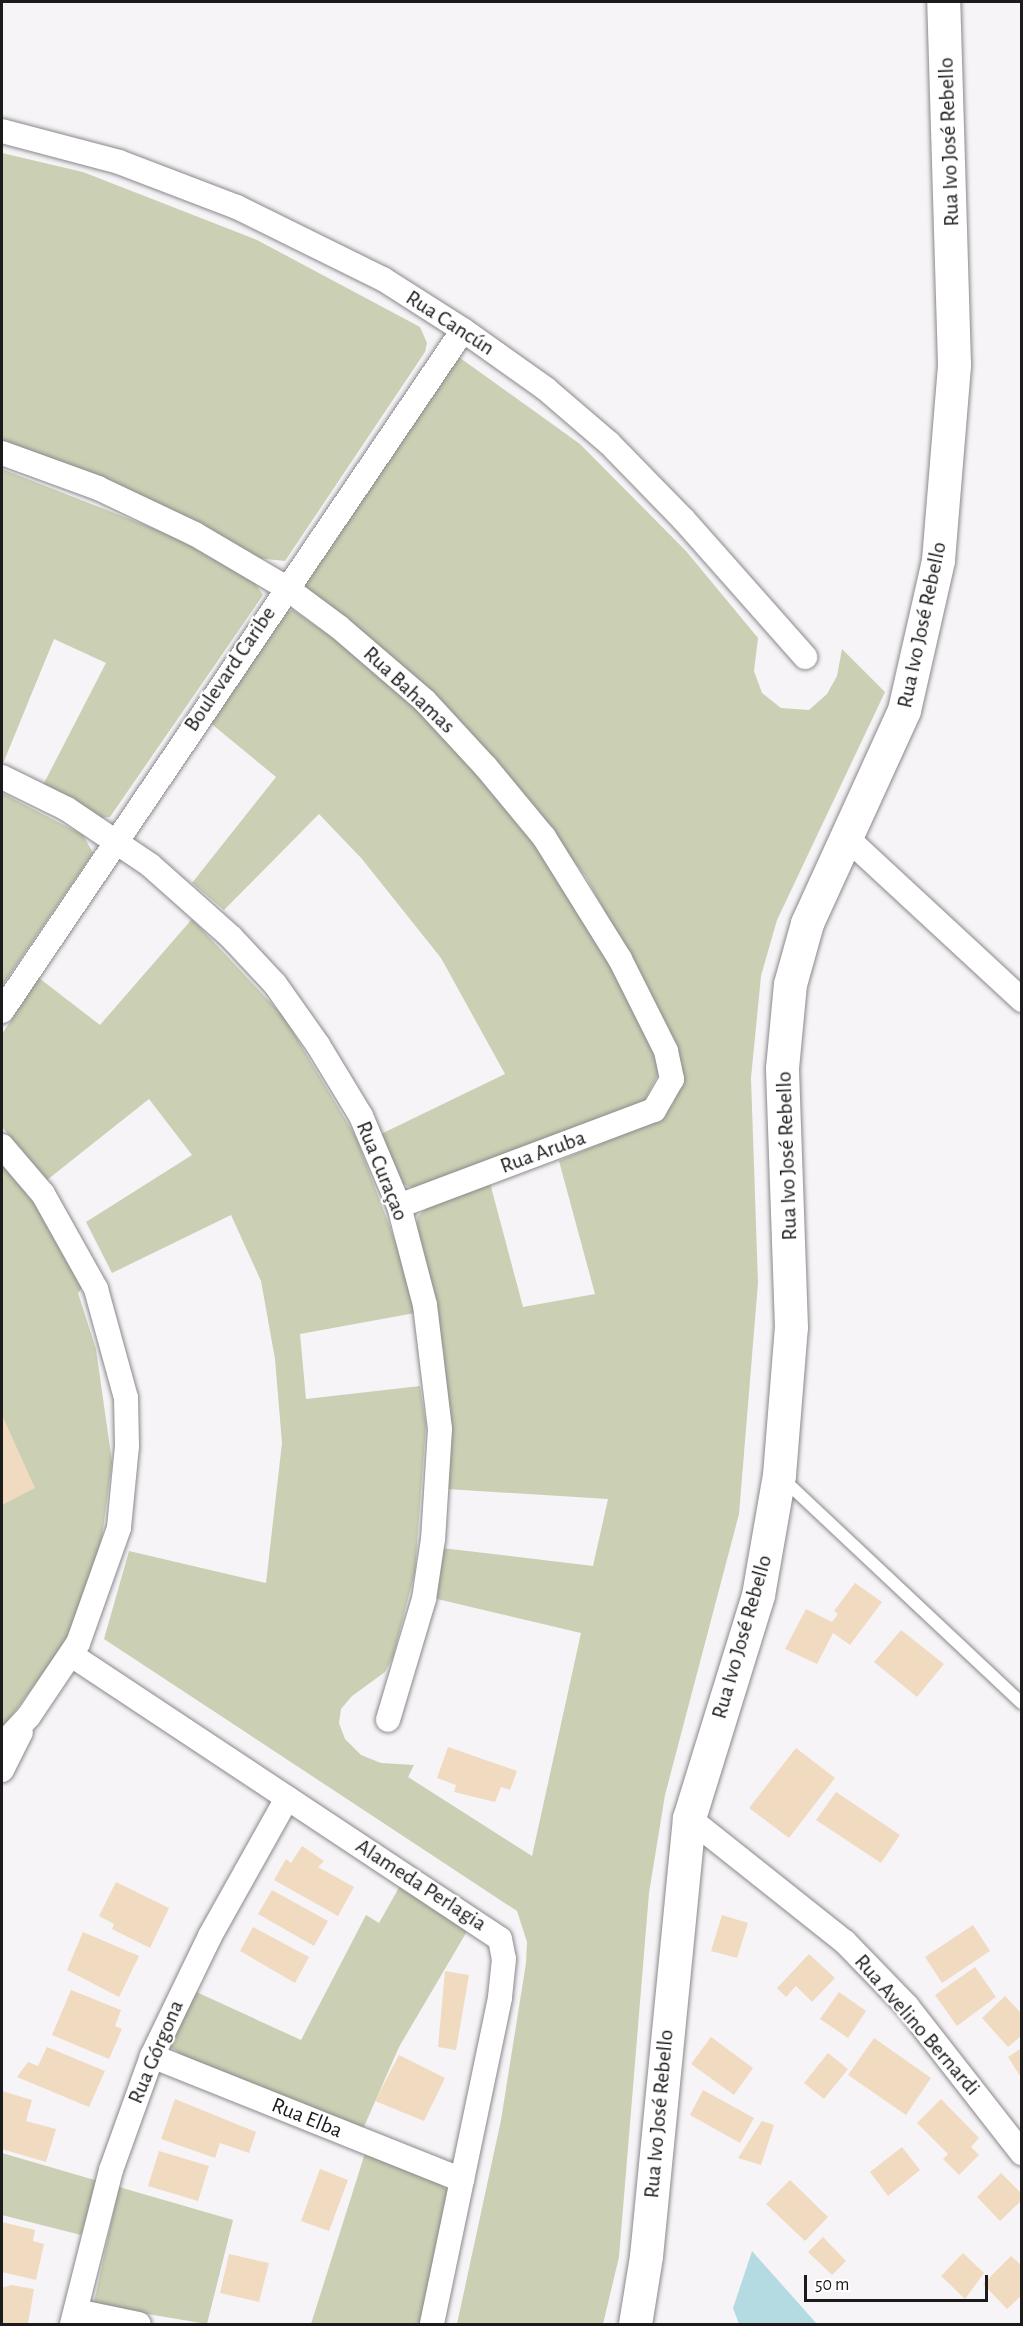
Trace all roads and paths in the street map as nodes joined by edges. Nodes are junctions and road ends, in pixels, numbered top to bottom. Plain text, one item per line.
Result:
1 (943, 2) edge
2 (2, 131) edge
3 (463, 330) junction
4 (2, 453) edge
5 (285, 587) junction
6 (805, 657) dead end
7 (2, 777) edge
8 (846, 837) junction
9 (115, 842) junction
10 (1022, 1000) edge
11 (2, 1011) edge
12 (672, 1080) joint
13 (2, 1146) edge
14 (399, 1206) junction
15 (778, 1475) junction
16 (73, 1656) junction
17 (1022, 1703) edge
18 (29, 1716) junction
19 (388, 1720) dead end
20 (2, 1745) edge
21 (2, 1770) edge
22 (287, 1798) junction
23 (689, 1818) junction
24 (152, 2056) junction
25 (1022, 2153) edge
26 (462, 2180) junction
27 (74, 2318) edge
28 (140, 2325) edge
29 (432, 2325) edge
30 (635, 2325) edge

1 - 8 street, Rua Ivo José Rebello
2 - 3 street, Rua Cancún
3 - 5 street, Boulevard Caribe
3 - 6 street, Rua Cancún
4 - 5 street, Rua Bahamas
5 - 9 street, Boulevard Caribe
5 - 12 street, Rua Bahamas
7 - 9 street, Rua Curaçao
8 - 10 street
8 - 15 street, Rua Ivo José Rebello
9 - 11 street, Boulevard Caribe
9 - 14 street, Rua Curaçao
12 - 14 street, Rua Aruba
13 - 16 street
14 - 19 street, Rua Curaçao
15 - 17 lane
15 - 23 street, Rua Ivo José Rebello
16 - 18 street
16 - 22 street, Alameda Perlagia
18 - 20 street
18 - 21 street
22 - 24 street, Rua Górgona
22 - 26 street, Alameda Perlagia
23 - 25 street, Rua Avelino Bernardi
23 - 30 street, Rua Ivo José Rebello
24 - 26 street, Rua Elba
24 - 27 street, Rua Górgona
26 - 29 street, Alameda Perlagia
27 - 28 street

